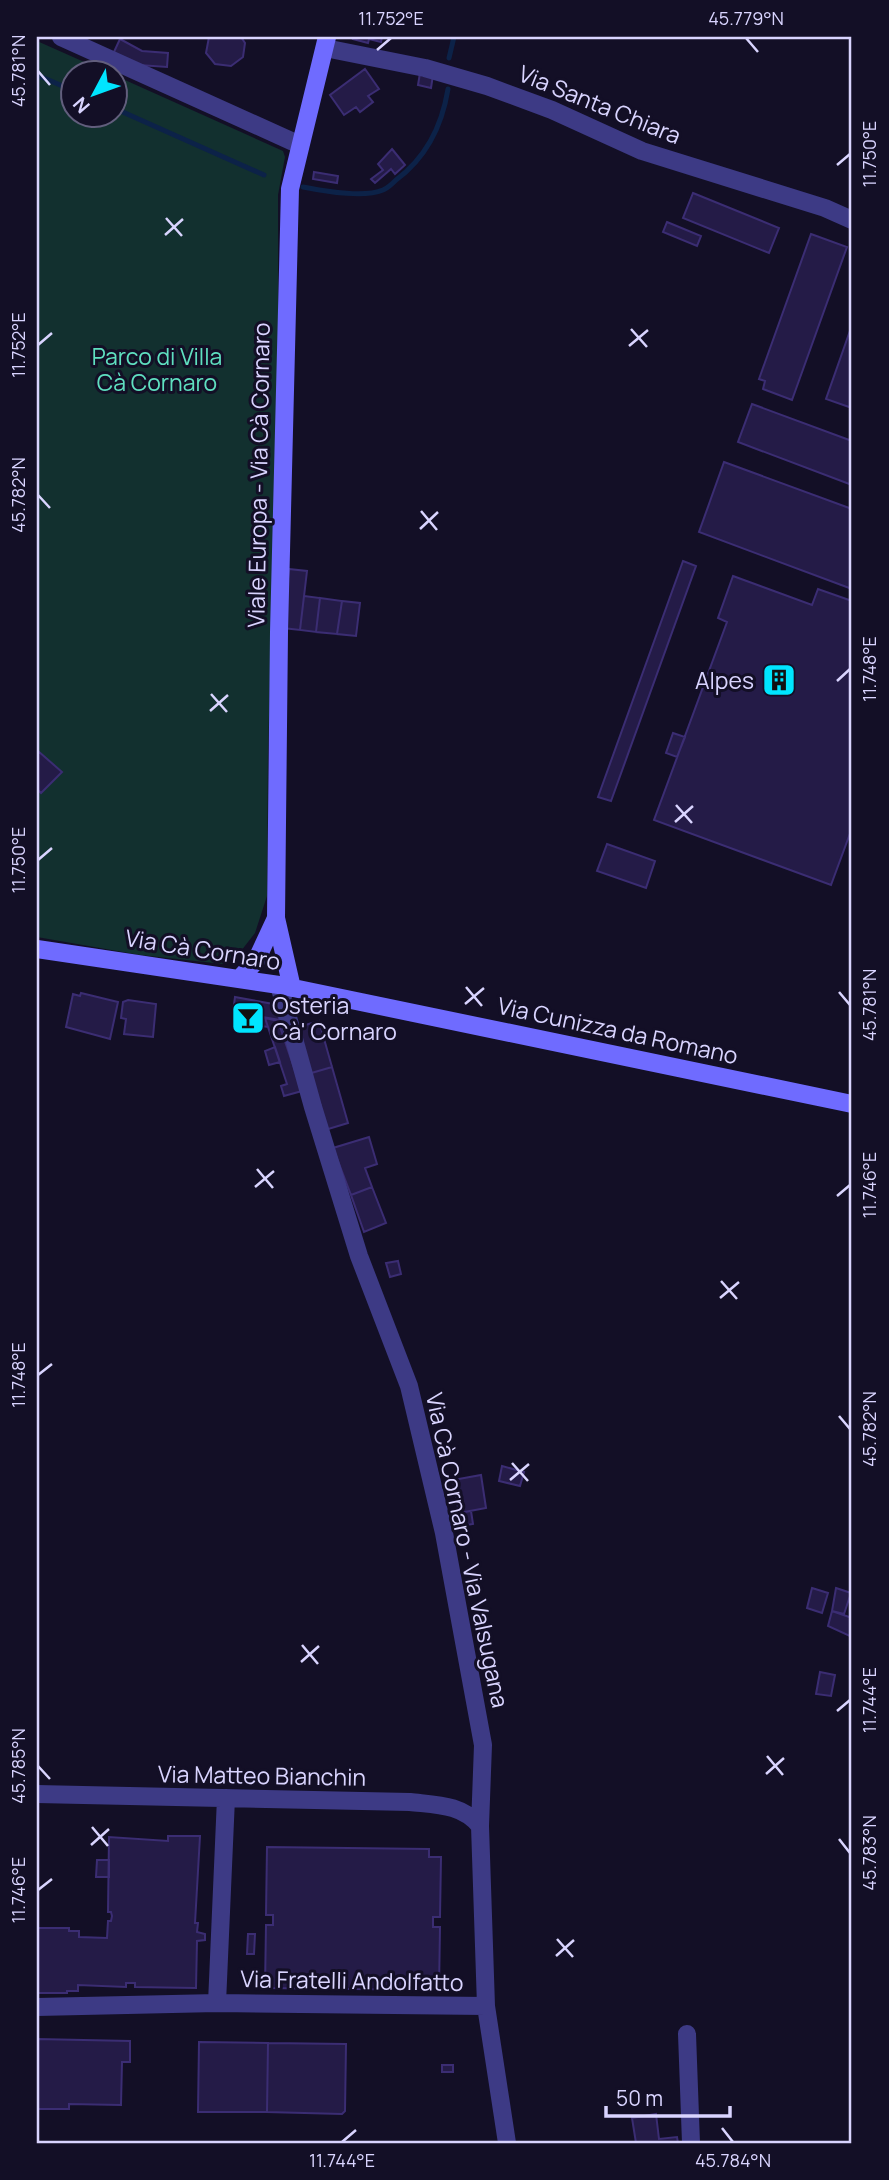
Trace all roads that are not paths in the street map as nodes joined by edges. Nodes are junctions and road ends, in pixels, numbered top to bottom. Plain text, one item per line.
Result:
1 (61, 37) edge
2 (326, 43) edge
3 (300, 145) junction
4 (852, 220) edge
5 (276, 918) junction
6 (37, 949) edge
7 (260, 953) junction
8 (240, 978) junction
9 (285, 986) junction
10 (852, 1104) edge
11 (37, 1794) edge
12 (226, 1798) junction
13 (480, 1826) junction
14 (217, 2003) junction
15 (486, 2006) junction
16 (37, 2007) edge
17 (687, 2035) dead end
18 (507, 2143) edge
19 (691, 2143) edge

1 - 3 street
2 - 3 street, Viale Europa - Via Cà Cornaro
2 - 4 street, Via Santa Chiara
3 - 5 street, Viale Europa - Via Cà Cornaro
5 - 7 street
5 - 9 street, Via Cà Cornaro
6 - 8 street, Via Cà Cornaro
7 - 8 street
7 - 9 street
8 - 9 street, Via Cà Cornaro
9 - 10 street, Via Cunizza da Romano
9 - 13 street, Via Cà Cornaro - Via Valsugana
11 - 12 street, Via Matteo Bianchin
12 - 13 street, Via Matteo Bianchin
12 - 14 street, Via Fratelli Andolfatto
13 - 15 street, Via Cà Cornaro - Via Valsugana
14 - 15 street, Via Fratelli Andolfatto
14 - 16 street, Via Fratelli Andolfatto
15 - 18 street, Via Cà Cornaro - Via Valsugana
17 - 19 street

